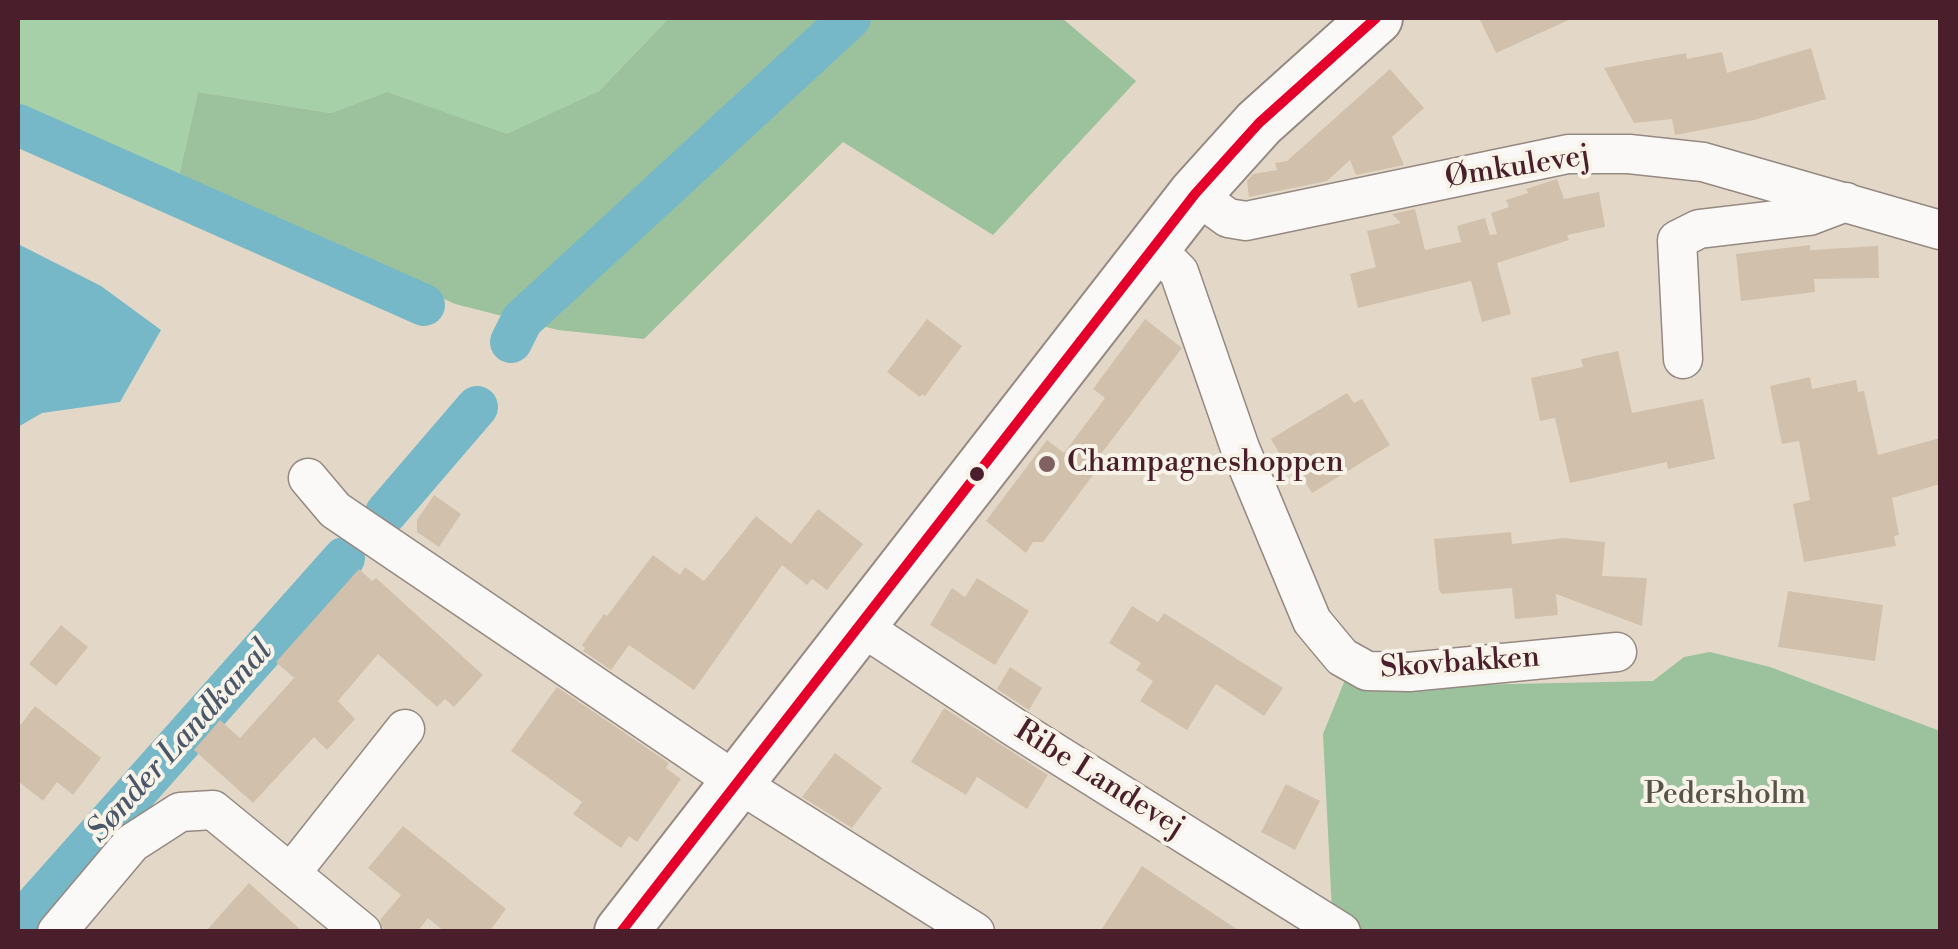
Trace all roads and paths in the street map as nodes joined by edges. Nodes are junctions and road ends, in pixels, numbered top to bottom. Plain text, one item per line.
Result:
1 (1376, 18) edge
2 (1195, 194) junction
3 (1846, 202) junction
4 (1940, 230) edge
5 (1155, 248) junction
6 (1683, 359) dead end
7 (308, 478) dead end
8 (860, 625) junction
9 (1617, 652) dead end
10 (405, 729) dead end
11 (738, 783) junction
12 (291, 873) junction
13 (57, 932) edge
14 (362, 932) edge
15 (621, 932) edge
16 (975, 932) edge
17 (1341, 932) edge

1 - 2 main road
2 - 3 street, Ømkulevej
2 - 5 main road
3 - 4 street, Ømkulevej
3 - 6 street
5 - 8 main road
5 - 9 street, Skovbakken
7 - 11 street
8 - 11 main road
8 - 17 street, Ribe Landevej
10 - 12 street
11 - 15 main road
11 - 16 street
12 - 13 street
12 - 14 street

